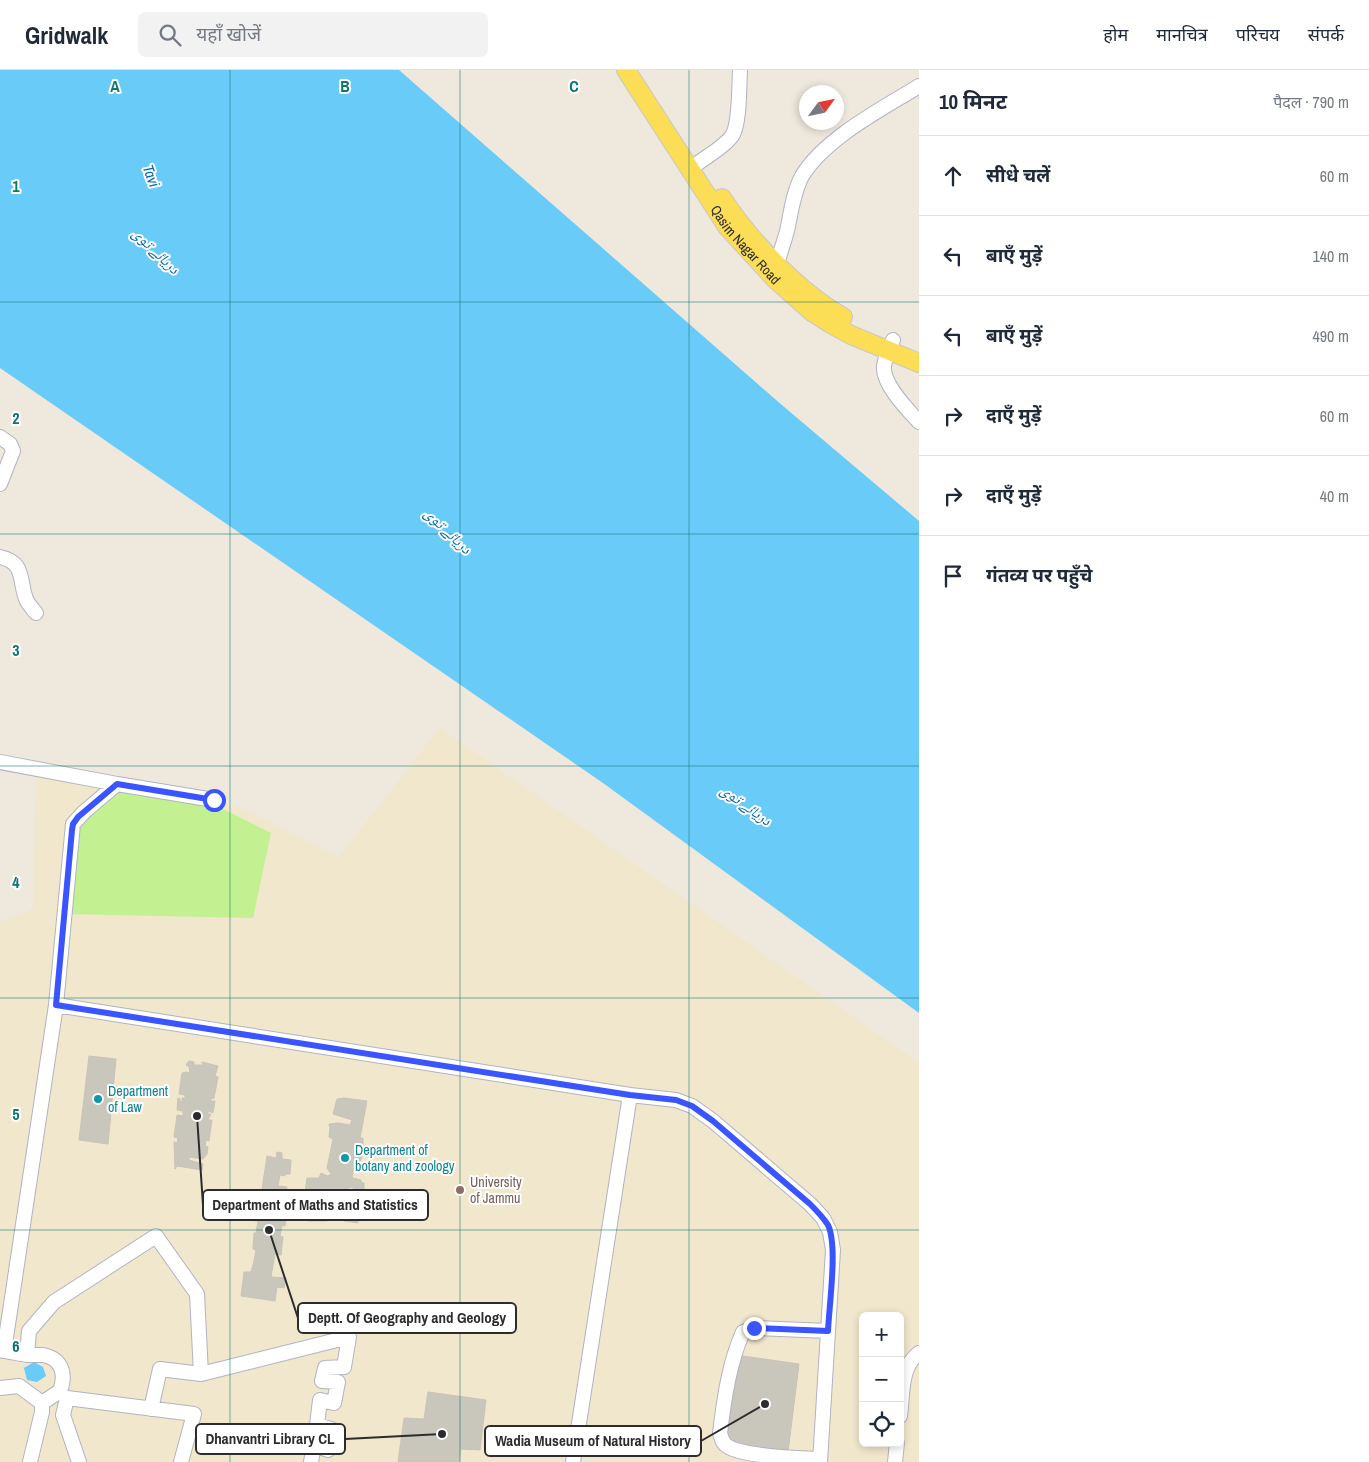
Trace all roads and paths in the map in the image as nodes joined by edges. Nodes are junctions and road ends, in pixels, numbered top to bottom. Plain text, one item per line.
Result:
1 (626, 70) edge
2 (638, 70) edge
3 (740, 70) edge
4 (919, 86) edge
5 (698, 163) junction
6 (777, 264) junction
7 (890, 345) junction
8 (919, 350) edge
9 (919, 363) edge
10 (919, 422) edge
11 (0, 437) edge
12 (0, 484) edge
13 (0, 557) edge
14 (36, 613) dead end
15 (0, 762) edge
16 (117, 784) junction
17 (214, 800) dead end
18 (56, 1005) junction
19 (630, 1095) junction
20 (828, 1331) junction
21 (2, 1351) edge
22 (919, 1353) edge
23 (26, 1355) junction
24 (201, 1374) junction
25 (1, 1391) edge
26 (902, 1402) edge
27 (42, 1403) junction
28 (151, 1410) junction
29 (897, 1447) edge
30 (820, 1460) edge
31 (30, 1462) edge
32 (79, 1462) edge
33 (181, 1462) edge
34 (311, 1462) edge
35 (573, 1462) edge
36 (895, 1462) edge

1 - 7 main road, Qasim Nagar Road
2 - 5 main road, Qasim Nagar Road
3 - 5 street
4 - 6 street
5 - 6 main road, Qasim Nagar Road
6 - 7 main road, Qasim Nagar Road
7 - 8 main road, Qasim Nagar Road
7 - 9 main road, Qasim Nagar Road
7 - 10 street
11 - 12 street
13 - 14 street
15 - 16 street
16 - 17 street
16 - 18 street
18 - 19 street
18 - 21 street
19 - 20 street
19 - 35 street
20 - 30 street
20 - 30 street
21 - 23 street
22 - 26 street
23 - 24 street
23 - 27 street
24 - 28 street
24 - 34 street
25 - 27 street
27 - 31 street
28 - 32 street
28 - 33 street
29 - 36 street

